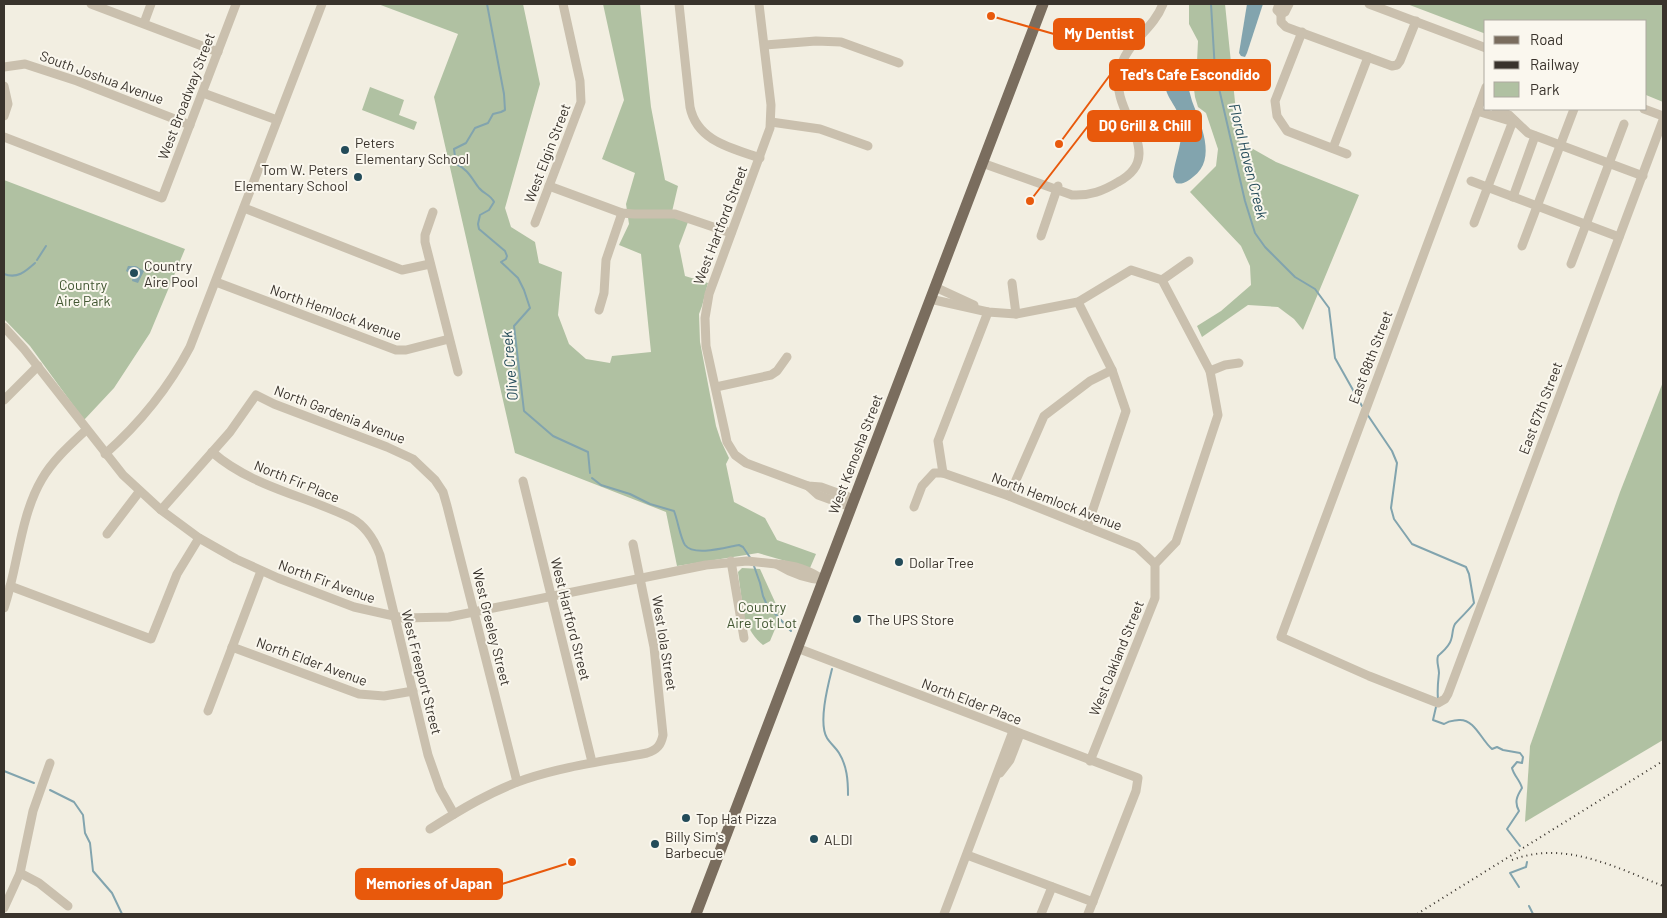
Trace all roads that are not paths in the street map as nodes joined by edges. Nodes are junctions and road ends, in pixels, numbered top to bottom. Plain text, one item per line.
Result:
1 (91, 4) edge
2 (151, 4) edge
3 (236, 4) edge
4 (322, 4) edge
5 (563, 4) edge
6 (680, 4) edge
7 (759, 4) edge
8 (1043, 4) edge
9 (1159, 4) edge
10 (1163, 4) edge
11 (1279, 4) edge
12 (1288, 4) edge
13 (1369, 4) edge
14 (1281, 14) junction
15 (1416, 21) junction
16 (144, 23) junction
17 (1302, 32) junction
18 (765, 46) junction
19 (1484, 47) edge
20 (218, 52) junction
21 (1368, 57) junction
22 (899, 63) dead end
23 (4, 67) edge
24 (4, 86) edge
25 (202, 93) junction
26 (1483, 102) edge
27 (1499, 110) edge
28 (1574, 110) edge
29 (1647, 110) edge
30 (1477, 111) junction
31 (4, 116) edge
32 (1663, 116) edge
33 (277, 120) junction
34 (1515, 120) junction
35 (1663, 120) edge
36 (771, 122) junction
37 (1624, 124) dead end
38 (190, 125) junction
39 (1536, 136) junction
40 (4, 138) edge
41 (1560, 145) junction
42 (868, 146) dead end
43 (1333, 148) junction
44 (1347, 154) dead end
45 (760, 158) junction
46 (983, 160) junction
47 (1135, 161) junction
48 (1609, 164) junction
49 (1639, 175) junction
50 (1471, 181) dead end
51 (549, 186) junction
52 (1488, 187) junction
53 (1057, 188) junction
54 (1513, 197) junction
55 (1537, 206) junction
56 (244, 208) junction
57 (433, 212) dead end
58 (622, 213) junction
59 (535, 223) dead end
60 (1474, 223) dead end
61 (1586, 224) junction
62 (731, 234) junction
63 (1041, 236) dead end
64 (1619, 237) junction
65 (1522, 246) dead end
66 (1189, 261) dead end
67 (430, 264) junction
68 (1571, 264) dead end
69 (1162, 280) junction
70 (216, 282) junction
71 (1012, 283) dead end
72 (935, 287) junction
73 (930, 299) junction
74 (1078, 302) junction
75 (599, 310) dead end
76 (988, 312) junction
77 (1016, 314) junction
78 (4, 327) edge
79 (449, 340) junction
80 (787, 357) dead end
81 (1239, 363) dead end
82 (38, 366) junction
83 (1112, 370) junction
84 (1210, 371) junction
85 (458, 372) dead end
86 (716, 387) junction
87 (4, 400) edge
88 (86, 430) junction
89 (212, 452) junction
90 (105, 454) junction
91 (943, 473) junction
92 (435, 480) joint
93 (523, 481) dead end
94 (139, 492) junction
95 (1009, 496) junction
96 (852, 503) junction
97 (914, 506) dead end
98 (161, 510) junction
99 (1087, 527) junction
100 (107, 534) dead end
101 (370, 535) joint
102 (199, 538) junction
103 (633, 544) dead end
104 (732, 561) junction
105 (1155, 564) junction
106 (261, 571) junction
107 (640, 578) junction
108 (823, 580) junction
109 (10, 586) junction
110 (552, 597) junction
111 (4, 608) edge
112 (474, 613) junction
113 (395, 616) junction
114 (744, 638) dead end
115 (232, 647) junction
116 (797, 648) junction
117 (413, 691) junction
118 (1441, 703) joint
119 (208, 711) dead end
120 (1017, 732) junction
121 (1090, 761) junction
122 (592, 762) junction
123 (50, 763) dead end
124 (517, 782) junction
125 (454, 814) junction
126 (430, 829) dead end
127 (967, 855) junction
128 (20, 873) junction
129 (1052, 887) junction
130 (1093, 902) junction
131 (68, 906) dead end
132 (4, 908) edge
133 (696, 914) edge
134 (944, 914) edge
135 (1041, 914) edge
136 (1088, 914) edge

1 - 16 street
2 - 16 street
3 - 20 street, West Broadway Street
4 - 33 street
5 - 51 street, West Elgin Street
6 - 45 street
7 - 18 street, West Hartford Street
8 - 46 main road, West Kenosha Street
9 - 47 street
10 - 47 street
11 - 14 street
12 - 14 street
13 - 15 street
14 - 17 street
15 - 19 street
15 - 21 street
16 - 20 street
17 - 21 street
17 - 43 street
18 - 22 street
18 - 36 street, West Hartford Street
20 - 25 street, West Broadway Street
21 - 43 street
23 - 38 street, South Joshua Avenue
24 - 31 street
25 - 33 street
25 - 38 street, West Broadway Street
26 - 30 street, East 68th Street
27 - 34 street
28 - 41 street
29 - 32 street
30 - 34 street
30 - 118 street, East 68th Street
33 - 56 street
34 - 39 street
34 - 52 street
35 - 49 street, East 67th Street
36 - 42 street
36 - 45 street, West Hartford Street
37 - 48 street
38 - 40 street, West Broadway Street
39 - 41 street
39 - 54 street
41 - 48 street
41 - 55 street
43 - 44 street
45 - 62 street, West Hartford Street
46 - 53 street
46 - 72 main road, West Kenosha Street
47 - 53 street
48 - 49 street
48 - 61 street
49 - 64 street, East 67th Street
50 - 52 street
51 - 58 street
51 - 59 street, West Elgin Street
52 - 54 street
52 - 60 street
53 - 63 street
54 - 55 street
55 - 61 street
55 - 65 street
56 - 67 street
56 - 70 street
57 - 67 street
58 - 62 street
58 - 75 street
61 - 64 street
61 - 68 street
62 - 86 street, West Hartford Street
64 - 118 street, East 67th Street
66 - 69 street
67 - 79 street
69 - 74 street
69 - 84 street
70 - 79 street, North Hemlock Avenue
70 - 90 street
71 - 77 street
72 - 73 main road, West Kenosha Street
72 - 76 street
73 - 76 street
73 - 96 main road, West Kenosha Street
74 - 77 street
74 - 83 street
76 - 77 street
76 - 91 street
78 - 82 street, North Fir Avenue
79 - 85 street
80 - 86 street
81 - 84 street
82 - 87 street
82 - 88 street, North Fir Avenue
83 - 95 street
83 - 99 street
84 - 105 street
86 - 96 street, West Hartford Street
88 - 90 street, North Fir Avenue
88 - 109 street
89 - 92 street, North Gardenia Avenue
89 - 98 street
89 - 101 street, North Fir Place
90 - 94 street, North Fir Avenue
91 - 95 street, North Hemlock Avenue
91 - 97 street
92 - 112 street, West Greeley Street
93 - 110 street, West Hartford Street
94 - 98 street, North Fir Avenue
94 - 100 street
95 - 99 street, North Hemlock Avenue
96 - 108 main road, West Kenosha Street
98 - 102 street, North Fir Avenue
99 - 105 street, North Hemlock Avenue
101 - 113 street, West Freeport Street
102 - 106 street, North Fir Avenue
102 - 109 street
103 - 107 street, West Iola Street
104 - 107 street, North Fir Avenue
104 - 108 street, North Fir Avenue
104 - 114 street
105 - 121 street, West Oakland Street
106 - 113 street, North Fir Avenue
106 - 115 street
107 - 110 street, North Fir Avenue
107 - 122 street, West Iola Street
108 - 116 main road, West Kenosha Street
109 - 111 street
110 - 112 street, North Fir Avenue
110 - 122 street, West Hartford Street
112 - 113 street, North Fir Avenue
112 - 124 street, West Greeley Street
113 - 117 street, West Freeport Street
115 - 117 street, North Elder Avenue
115 - 119 street
116 - 120 street, North Elder Place
116 - 133 main road, West Kenosha Street
117 - 125 street, West Freeport Street
120 - 121 street, North Elder Place
120 - 127 street
121 - 130 street, North Elder Place
122 - 124 street
123 - 128 street
124 - 125 street
125 - 126 street
127 - 129 street
127 - 134 street
128 - 131 street
128 - 132 street
129 - 130 street
129 - 135 street
130 - 136 street

